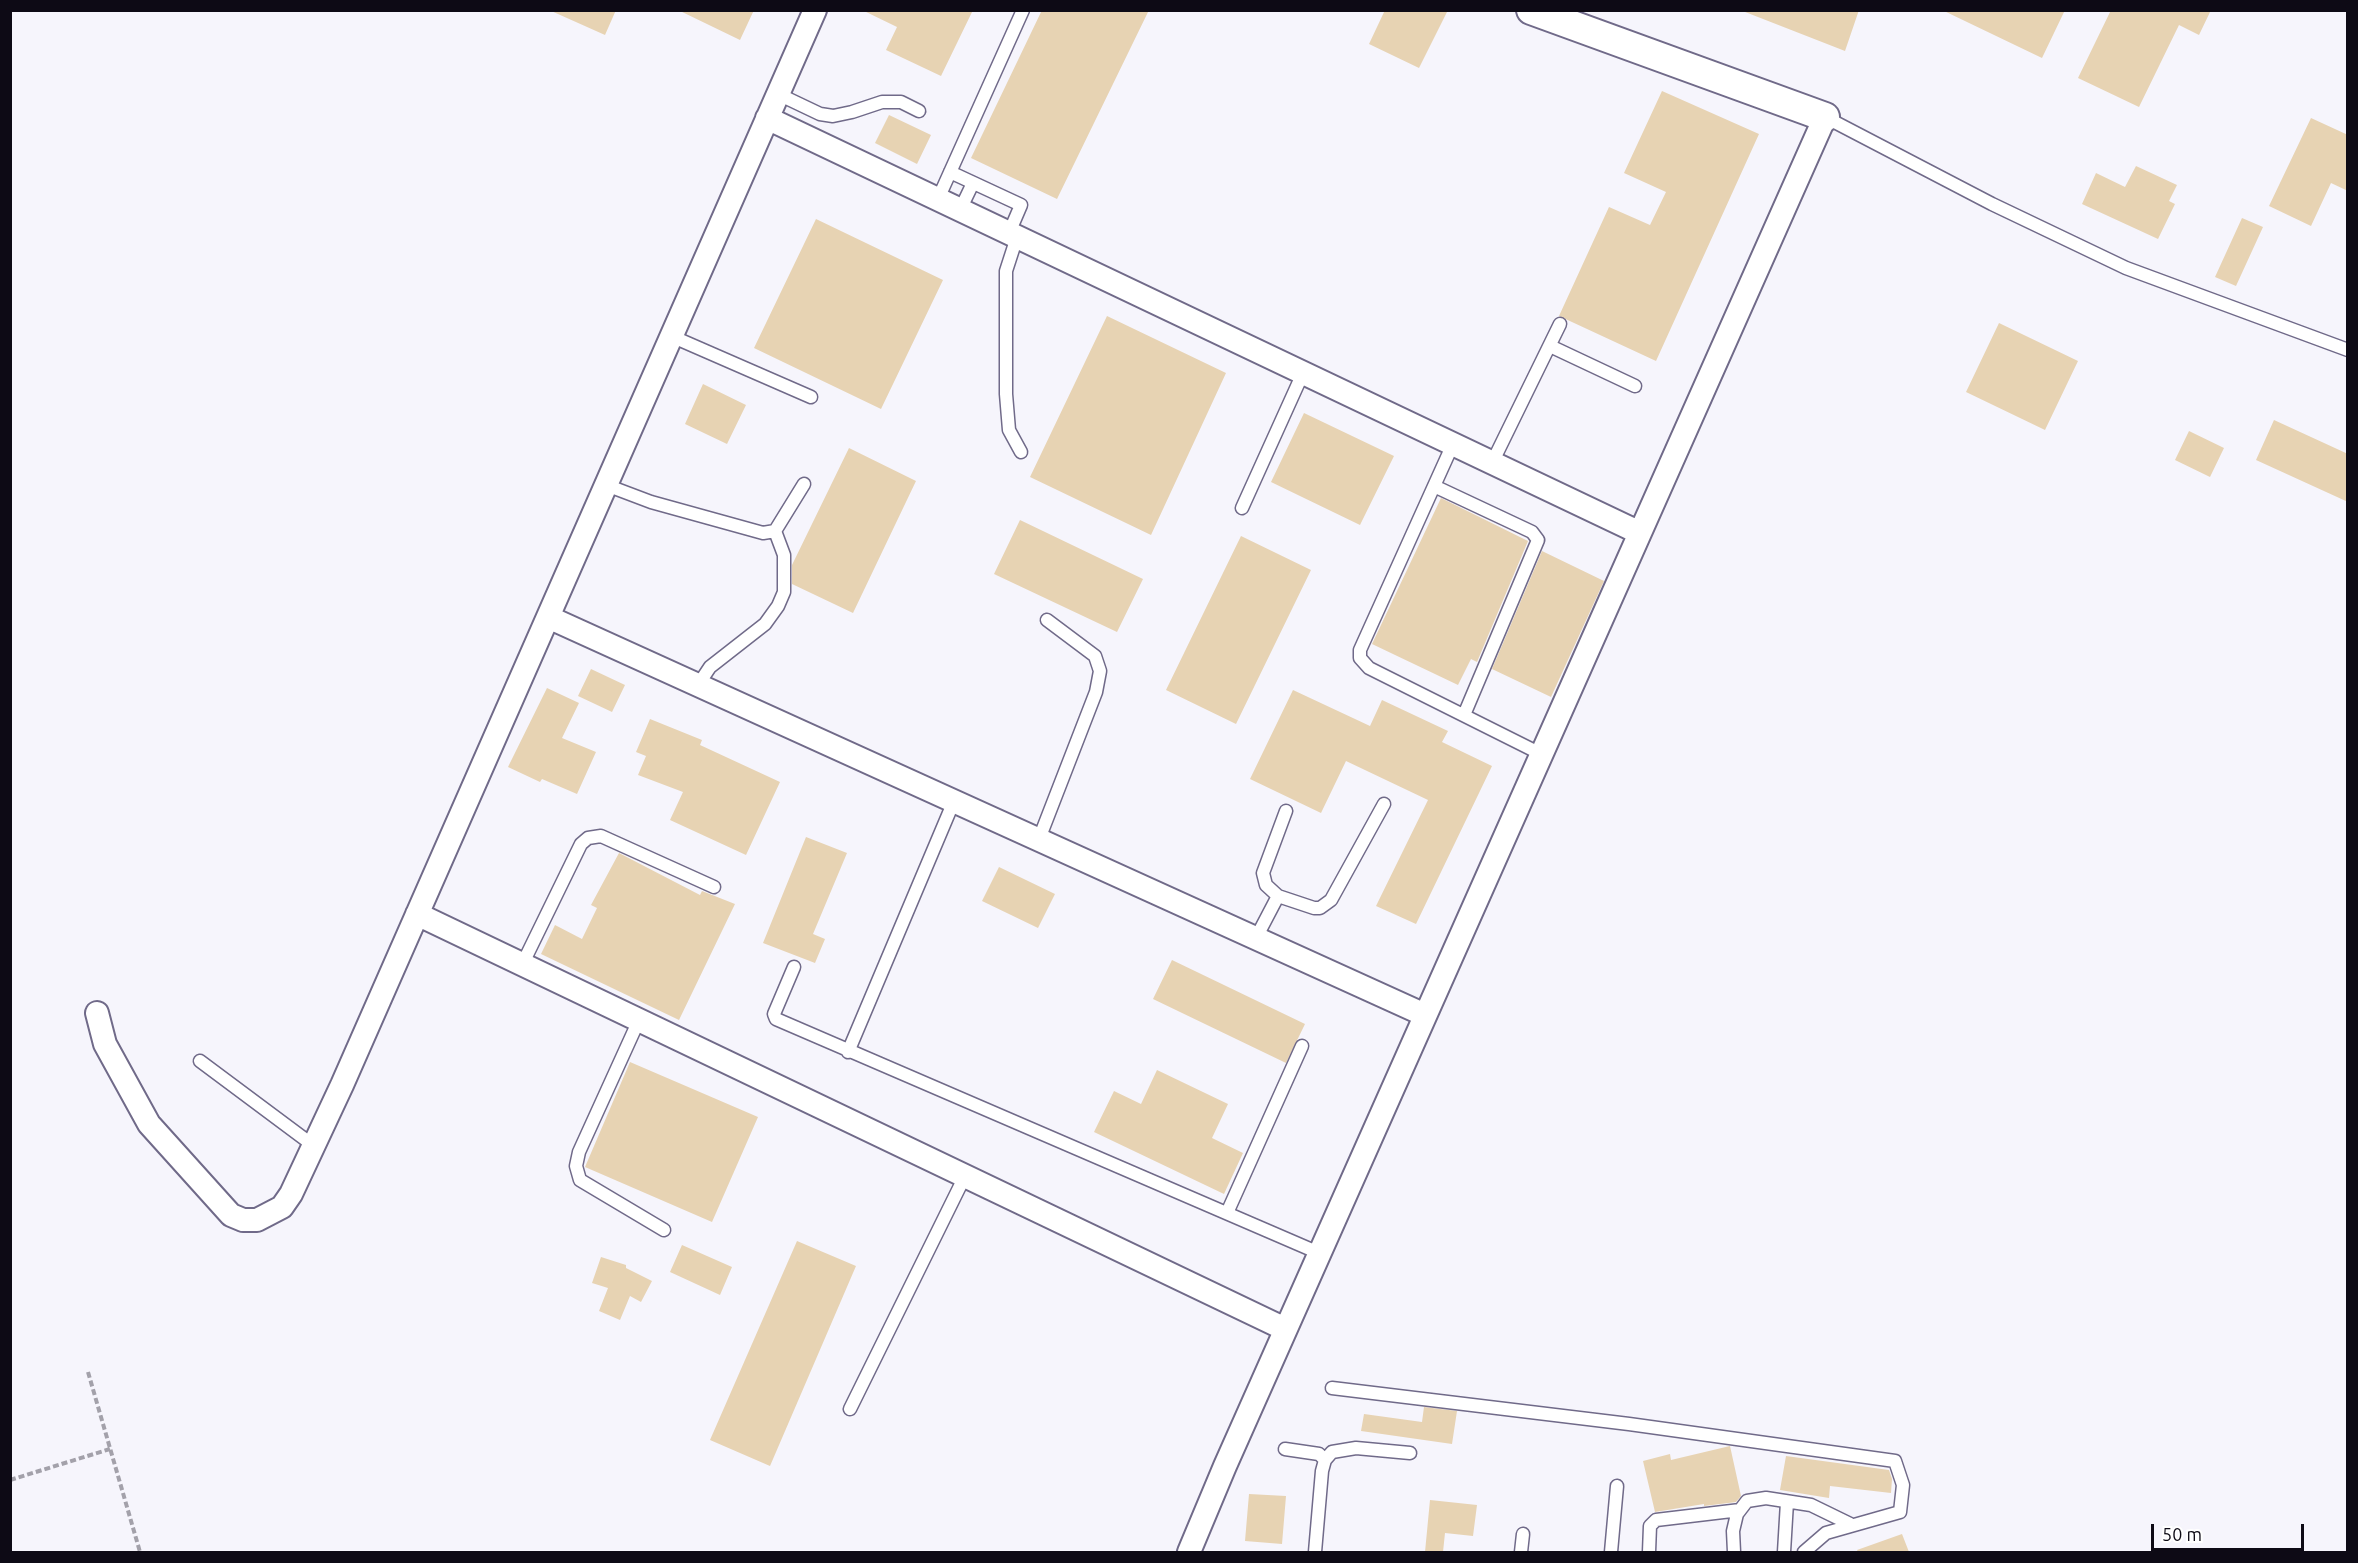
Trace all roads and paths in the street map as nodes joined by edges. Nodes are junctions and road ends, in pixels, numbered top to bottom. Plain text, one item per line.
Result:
1 (815, 10) edge
2 (1023, 10) edge
3 (1531, 10) edge
4 (778, 94) junction
5 (919, 111) dead end
6 (1824, 117) junction
7 (768, 118) junction
8 (950, 172) junction
9 (973, 183) junction
10 (938, 199) junction
11 (960, 210) junction
12 (1013, 235) junction
13 (1560, 324) dead end
14 (671, 336) junction
15 (1550, 346) junction
16 (2348, 350) edge
17 (1303, 373) junction
18 (1635, 386) dead end
19 (811, 397) dead end
20 (1453, 444) junction
21 (1021, 452) dead end
22 (1492, 463) junction
23 (804, 484) dead end
24 (606, 485) junction
25 (1434, 486) junction
26 (1242, 508) dead end
27 (775, 531) junction
28 (1640, 533) junction
29 (548, 617) junction
30 (1047, 620) dead end
31 (698, 685) junction
32 (1464, 715) junction
33 (1541, 754) junction
34 (954, 801) junction
35 (1384, 804) dead end
36 (1286, 811) dead end
37 (1039, 839) junction
38 (714, 887) dead end
39 (1278, 896) junction
40 (417, 914) junction
41 (1256, 938) junction
42 (522, 965) junction
43 (794, 968) dead end
44 (97, 1013) dead end
45 (1425, 1015) junction
46 (639, 1020) junction
47 (1302, 1046) dead end
48 (848, 1052) junction
49 (200, 1061) dead end
50 (314, 1146) junction
51 (965, 1176) junction
52 (1227, 1214) junction
53 (664, 1230) dead end
54 (1319, 1253) junction
55 (1286, 1329) junction
56 (88, 1372) dead end
57 (1332, 1388) dead end
58 (850, 1408) dead end
59 (110, 1449) junction
60 (1285, 1449) dead end
61 (1410, 1453) dead end
62 (1326, 1460) junction
63 (10, 1480) edge
64 (1617, 1486) dead end
65 (1787, 1502) junction
66 (1740, 1510) junction
67 (1850, 1524) junction
68 (1523, 1534) dead end
69 (140, 1552) edge
70 (1189, 1552) edge
71 (1315, 1552) edge
72 (1521, 1552) edge
73 (1611, 1552) edge
74 (1649, 1552) edge
75 (1734, 1552) edge
76 (1784, 1552) edge
77 (1804, 1552) edge

1 - 4 street
2 - 8 lane
3 - 6 street
4 - 5 lane
4 - 7 street
6 - 16 lane
6 - 28 street
7 - 10 street
7 - 14 street
8 - 9 lane
8 - 10 lane
9 - 11 lane
9 - 12 lane
10 - 11 street
11 - 12 street
12 - 17 street
12 - 21 lane
13 - 15 lane
14 - 19 lane
14 - 24 street
15 - 18 lane
15 - 22 lane
17 - 20 street
17 - 26 lane
20 - 22 street
20 - 25 lane
22 - 28 street
23 - 27 lane
24 - 27 lane
24 - 29 street
25 - 32 lane
25 - 32 lane
27 - 31 lane
28 - 33 street
29 - 31 street
29 - 40 street
30 - 37 lane
31 - 34 street
32 - 33 lane
33 - 45 street
34 - 37 street
34 - 48 lane
35 - 39 lane
36 - 39 lane
37 - 41 street
38 - 42 lane
39 - 41 lane
40 - 42 street
40 - 50 street
41 - 45 street
42 - 46 street
43 - 48 lane
44 - 50 street
45 - 54 street
46 - 51 street
46 - 53 lane
47 - 52 lane
48 - 52 lane
49 - 50 lane
51 - 55 street
51 - 58 lane
52 - 54 lane
54 - 55 street
55 - 70 street
56 - 59 path
57 - 67 lane
59 - 63 path
59 - 69 path
60 - 62 lane
61 - 62 lane
62 - 71 lane
64 - 73 lane
65 - 66 lane
65 - 67 lane
65 - 76 lane
66 - 74 lane
66 - 75 lane
67 - 77 lane
68 - 72 lane

